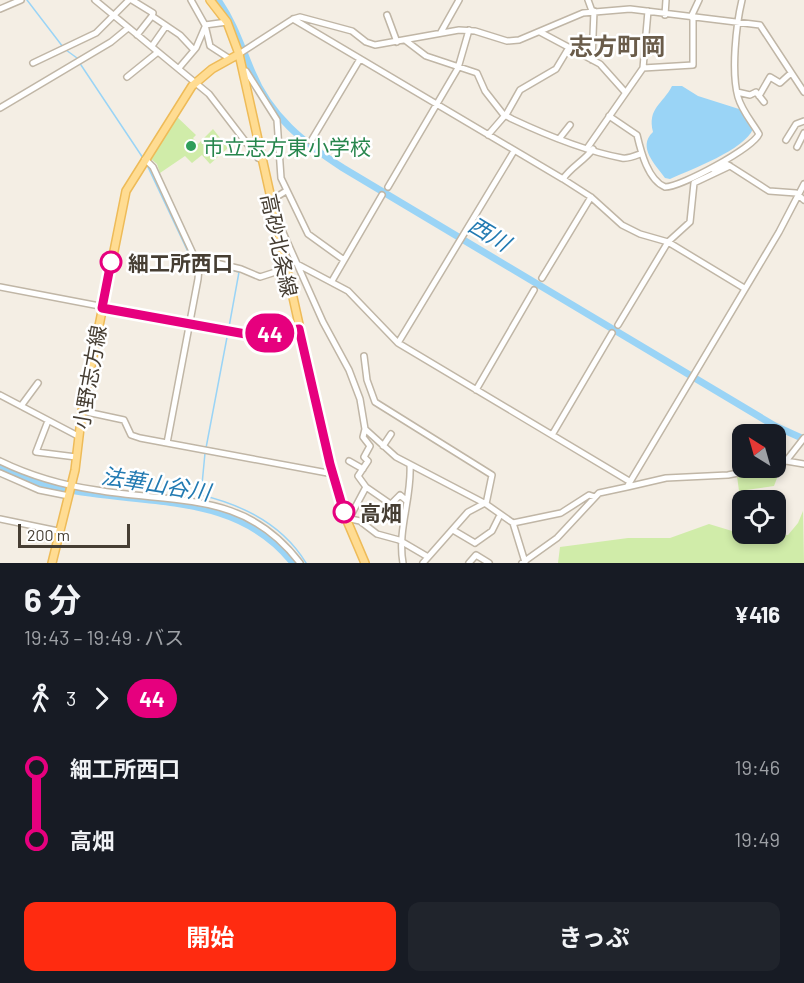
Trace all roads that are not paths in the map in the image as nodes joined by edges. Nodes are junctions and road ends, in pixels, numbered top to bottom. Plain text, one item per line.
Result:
1 (21, 0) edge
2 (95, 0) edge
3 (131, 0) edge
4 (191, 0) edge
5 (210, 0) edge
6 (459, 0) edge
7 (588, 0) edge
8 (631, 0) edge
9 (666, 0) edge
10 (699, 0) edge
11 (742, 0) edge
12 (0, 9) edge
13 (630, 9) junction
14 (593, 11) junction
15 (648, 11) junction
16 (387, 15) dead end
17 (666, 15) junction
18 (116, 16) junction
19 (152, 16) junction
20 (692, 17) junction
21 (293, 19) junction
22 (737, 20) junction
23 (227, 22) junction
24 (205, 25) junction
25 (166, 26) junction
26 (128, 28) junction
27 (469, 30) junction
28 (441, 32) junction
29 (540, 32) junction
30 (137, 35) junction
31 (405, 40) junction
32 (397, 42) junction
33 (152, 46) junction
34 (568, 49) junction
35 (194, 50) junction
36 (158, 52) junction
37 (242, 52) junction
38 (230, 59) junction
39 (360, 59) junction
40 (592, 60) junction
41 (33, 63) dead end
42 (179, 68) junction
43 (458, 68) junction
44 (643, 68) junction
45 (243, 72) junction
46 (791, 73) junction
47 (127, 77) dead end
48 (196, 82) junction
49 (626, 92) junction
50 (804, 92) edge
51 (737, 93) junction
52 (759, 96) junction
53 (764, 102) dead end
54 (436, 104) junction
55 (0, 108) edge
56 (504, 114) junction
57 (609, 116) junction
58 (803, 123) edge
59 (570, 125) dead end
60 (804, 133) edge
61 (488, 135) junction
62 (559, 139) junction
63 (786, 140) dead end
64 (311, 141) dead end
65 (797, 147) dead end
66 (591, 148) junction
67 (514, 151) junction
68 (640, 154) junction
69 (262, 159) junction
70 (144, 160) junction
71 (730, 166) junction
72 (706, 170) junction
73 (563, 179) junction
74 (804, 184) edge
75 (388, 187) dead end
76 (286, 191) junction
77 (382, 195) dead end
78 (799, 195) junction
79 (591, 197) junction
80 (804, 200) edge
81 (270, 201) junction
82 (272, 209) junction
83 (668, 242) junction
84 (195, 258) junction
85 (344, 260) junction
86 (297, 264) junction
87 (285, 269) junction
88 (542, 278) dead end
89 (332, 281) junction
90 (0, 287) edge
91 (744, 288) junction
92 (534, 290) dead end
93 (102, 308) junction
94 (189, 324) junction
95 (618, 325) dead end
96 (299, 329) junction
97 (612, 333) dead end
98 (398, 343) junction
99 (364, 356) dead end
100 (38, 383) dead end
101 (476, 390) junction
102 (0, 395) edge
103 (21, 406) junction
104 (82, 411) junction
105 (48, 421) junction
106 (365, 429) junction
107 (391, 434) dead end
108 (78, 435) junction
109 (552, 435) junction
110 (802, 440) edge
111 (167, 443) junction
112 (382, 446) junction
113 (76, 457) junction
114 (349, 460) dead end
115 (0, 461) edge
116 (786, 461) joint
117 (804, 464) edge
118 (410, 465) junction
119 (363, 469) junction
120 (0, 473) edge
121 (333, 474) junction
122 (732, 474) edge
123 (628, 484) junction
124 (71, 485) junction
125 (366, 487) junction
126 (69, 496) junction
127 (595, 496) junction
128 (407, 501) junction
129 (486, 503) junction
130 (390, 505) junction
131 (460, 509) dead end
132 (568, 510) junction
133 (405, 514) junction
134 (466, 514) junction
135 (500, 515) junction
136 (346, 518) junction
137 (575, 518) junction
138 (0, 519) edge
139 (513, 523) junction
140 (453, 530) junction
141 (58, 531) junction
142 (401, 541) junction
143 (475, 543) junction
144 (476, 555) junction
145 (428, 557) junction
146 (523, 562) edge
147 (52, 563) edge
148 (300, 563) edge
149 (365, 563) edge
150 (403, 563) edge
151 (423, 563) edge
152 (469, 563) edge
153 (489, 563) edge

1 - 12 street
2 - 18 street
3 - 18 street
3 - 19 street
4 - 24 street
5 - 23 main road, 高砂北条線
6 - 28 street
7 - 14 street
8 - 13 street
9 - 17 street
10 - 20 street
11 - 22 street
13 - 14 street
13 - 15 street
14 - 29 street
14 - 40 street
15 - 17 street
15 - 44 street
16 - 32 street
17 - 20 street
18 - 26 street
18 - 41 street
19 - 25 street
19 - 30 street
20 - 22 street
20 - 44 street
21 - 32 street
21 - 37 street
21 - 39 street
22 - 46 street
22 - 51 street
23 - 24 street
23 - 37 main road, 高砂北条線
24 - 35 street
24 - 38 street
25 - 33 street
25 - 35 street
26 - 30 street
26 - 55 street
27 - 28 street
27 - 29 street
27 - 43 street
28 - 31 street
29 - 34 street
30 - 33 street
31 - 32 street
31 - 43 street
33 - 36 street
34 - 40 street
34 - 56 street
35 - 42 street
36 - 42 street
36 - 47 street
37 - 38 main road, 小野志方線
37 - 45 main road, 高砂北条線
38 - 48 main road, 小野志方線
39 - 54 street
39 - 64 street
40 - 49 street
42 - 48 street
43 - 54 street
43 - 56 street
44 - 49 street
45 - 69 main road, 高砂北条線
45 - 76 street
46 - 50 street
46 - 52 street
48 - 69 street
48 - 70 main road, 小野志方線
49 - 57 street
51 - 52 street
51 - 72 street
52 - 53 street
54 - 61 street
54 - 75 street
56 - 61 street
56 - 62 street
57 - 66 street
57 - 68 street
58 - 63 street
59 - 62 street
60 - 65 street
61 - 67 street
62 - 66 street
66 - 68 street
66 - 73 street
67 - 73 street
67 - 98 street
68 - 72 street
69 - 81 main road, 高砂北条線
70 - 84 street
70 - 93 main road, 小野志方線
71 - 72 street
71 - 78 street
71 - 83 street
73 - 79 street
74 - 78 street
76 - 81 street
76 - 85 street
77 - 85 street
78 - 80 street
78 - 91 street
79 - 83 street
79 - 88 street
81 - 82 main road, 高砂北条線
82 - 86 street
82 - 87 main road, 高砂北条線
83 - 91 street
83 - 95 street
84 - 87 street
84 - 94 street
85 - 89 street
86 - 89 street
86 - 106 street
87 - 96 main road, 高砂北条線
89 - 98 street
90 - 93 street
91 - 123 street
92 - 101 street
93 - 94 street
93 - 104 main road, 小野志方線
94 - 96 street
94 - 111 street
96 - 121 main road, 高砂北条線
97 - 109 street
98 - 101 street
99 - 129 street
100 - 103 street
101 - 109 street
102 - 103 street
103 - 105 street
104 - 108 main road, 小野志方線
104 - 111 street
105 - 108 street
105 - 113 street
106 - 112 street
106 - 119 street
107 - 112 street
108 - 113 main road, 小野志方線
109 - 123 street
110 - 116 street
111 - 121 street
112 - 118 street
113 - 124 main road, 小野志方線
114 - 119 street
115 - 124 street
116 - 117 street
118 - 128 street
118 - 129 street
119 - 125 street
120 - 126 street
121 - 136 main road, 高砂北条線
122 - 123 street
123 - 127 street
124 - 126 main road, 小野志方線
124 - 148 street
125 - 130 street
125 - 136 street
126 - 141 main road, 小野志方線
127 - 132 street
127 - 137 street
128 - 130 street
128 - 133 street
129 - 134 street
129 - 135 street
130 - 133 street
131 - 134 street
132 - 137 street
132 - 139 street
133 - 142 street
134 - 140 street
135 - 139 street
135 - 143 street
136 - 142 street
136 - 149 main road, 高砂北条線
137 - 146 street
138 - 141 street
139 - 146 street
140 - 143 street
140 - 145 street
141 - 147 main road, 小野志方線
142 - 145 street
142 - 150 street
143 - 144 street
144 - 152 street
144 - 153 street
145 - 151 street

